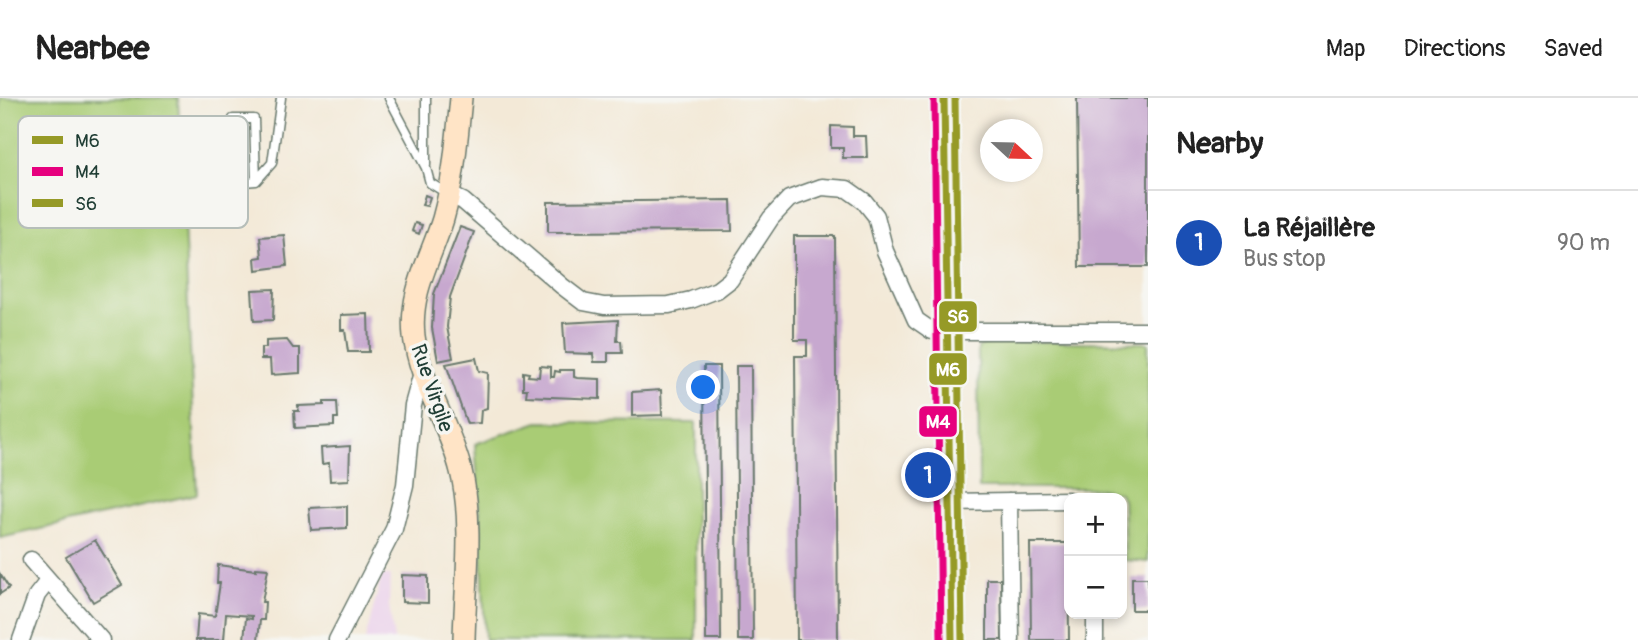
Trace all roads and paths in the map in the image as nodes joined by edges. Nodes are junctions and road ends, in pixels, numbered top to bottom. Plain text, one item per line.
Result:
1 (281, 98) edge
2 (389, 98) edge
3 (426, 98) edge
4 (461, 98) edge
5 (944, 98) edge
6 (248, 119) edge
7 (426, 169) junction
8 (256, 181) junction
9 (248, 182) edge
10 (448, 194) junction
11 (1148, 331) edge
12 (949, 332) junction
13 (423, 369) junction
14 (1064, 500) edge
15 (1009, 501) junction
16 (950, 502) junction
17 (30, 560) dead end
18 (48, 581) junction
19 (1095, 619) edge
20 (21, 640) edge
21 (101, 640) edge
22 (337, 640) edge
23 (464, 640) edge
24 (952, 640) edge
25 (1011, 640) edge
26 (1095, 640) edge

1 - 8 lane
2 - 7 lane
3 - 7 lane
4 - 10 street, Rue Virgile
5 - 12 street
6 - 8 lane
7 - 10 lane
8 - 9 lane
10 - 12 street
10 - 13 street, Rue Virgile
11 - 12 street
12 - 16 street
13 - 22 street
13 - 23 street, Rue Virgile
14 - 15 street
15 - 16 street
15 - 25 street
16 - 24 street
17 - 18 street
18 - 20 street
18 - 21 street
19 - 26 street

